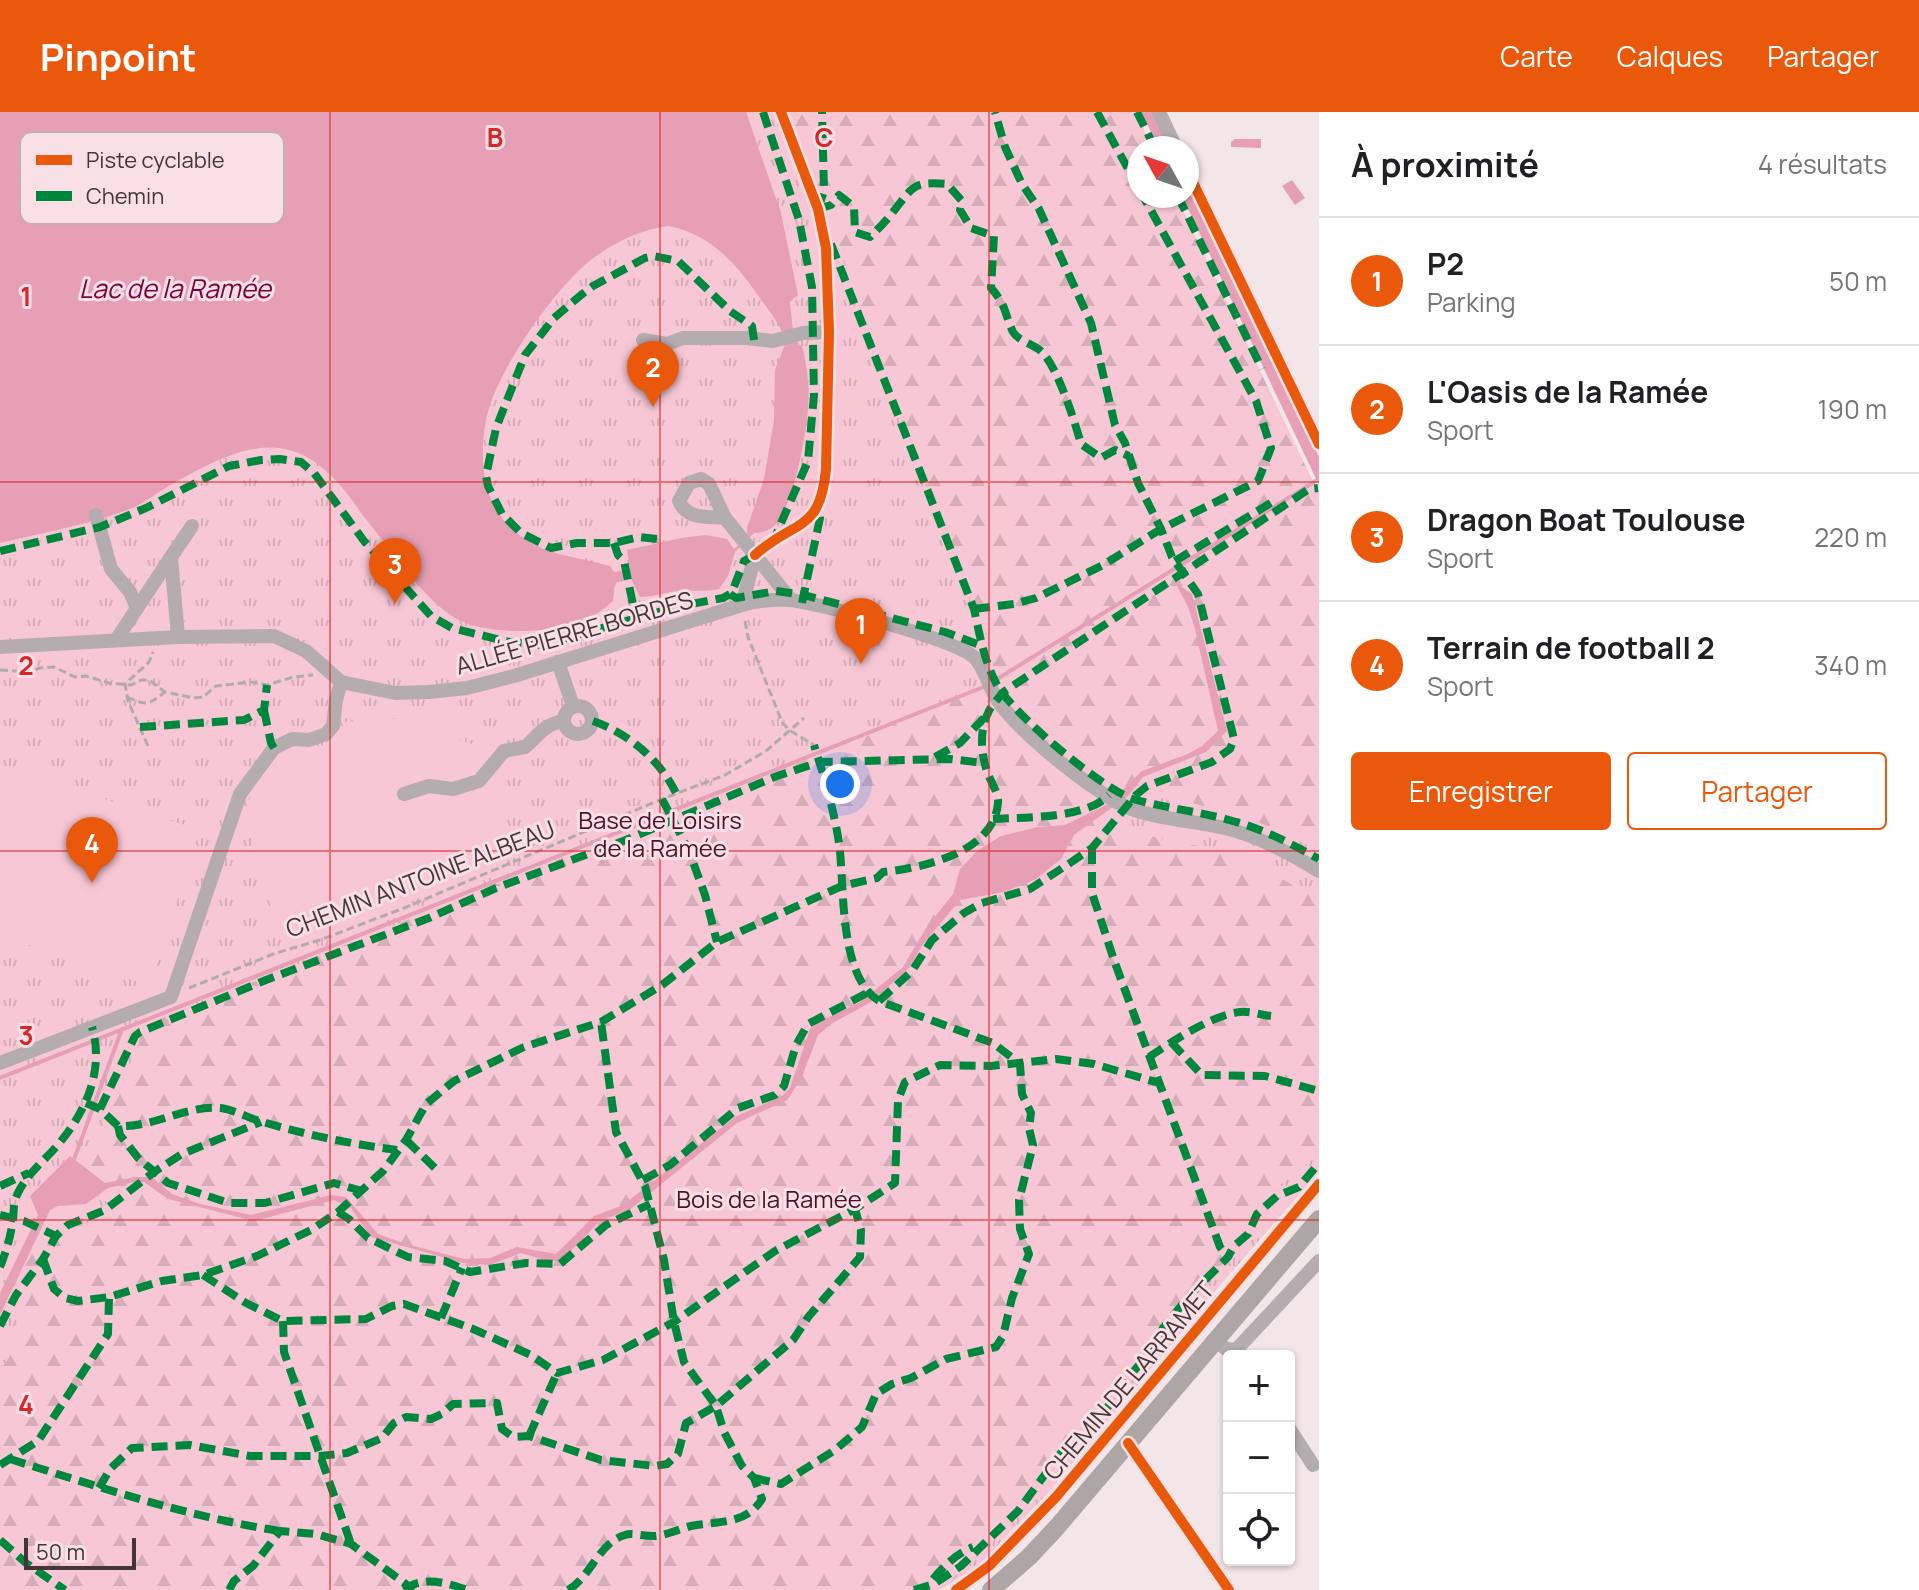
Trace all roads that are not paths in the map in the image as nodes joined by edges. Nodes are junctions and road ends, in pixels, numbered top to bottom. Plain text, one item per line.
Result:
1 (1159, 112) edge
2 (1170, 136) edge
3 (1199, 195) edge
4 (829, 332) dead end
5 (643, 340) dead end
6 (1319, 444) edge
7 (96, 515) dead end
8 (725, 518) dead end
9 (192, 526) dead end
10 (746, 545) junction
11 (171, 557) junction
12 (791, 600) junction
13 (742, 605) junction
14 (137, 608) junction
15 (178, 637) junction
16 (116, 640) junction
17 (0, 647) edge
18 (558, 662) junction
19 (335, 678) junction
20 (573, 706) junction
21 (563, 721) junction
22 (404, 794) dead end
23 (1319, 871) edge
24 (0, 1063) edge
25 (1316, 1229) edge
26 (1318, 1265) edge
27 (1217, 1341) junction
28 (1229, 1350) edge
29 (1241, 1350) edge
30 (1295, 1437) edge
31 (1128, 1443) junction
32 (1313, 1465) dead end
33 (991, 1590) edge
34 (1229, 1590) edge

1 - 2 street
3 - 6 street
4 - 5 street
7 - 14 street
8 - 10 street
9 - 11 street
10 - 12 street
10 - 13 street
11 - 14 street
11 - 15 street
12 - 13 street, ALLÉE PIERRE BORDES
12 - 23 street, ALLÉE PIERRE BORDES
13 - 18 street, ALLÉE PIERRE BORDES
14 - 16 street
15 - 16 street, ALLÉE PIERRE BORDES
15 - 19 street, ALLÉE PIERRE BORDES
16 - 17 street, ALLÉE PIERRE BORDES
18 - 19 street, ALLÉE PIERRE BORDES
18 - 20 street
19 - 24 street
20 - 21 street
20 - 21 street
21 - 22 street
25 - 27 main road, CHEMIN DE LARRAMET
26 - 29 street, CHEMIN DE LARRAMET
27 - 28 street, CHEMIN DE LARRAMET
27 - 31 main road, CHEMIN DE LARRAMET
30 - 32 street
31 - 33 main road, CHEMIN DE LARRAMET
31 - 34 street

